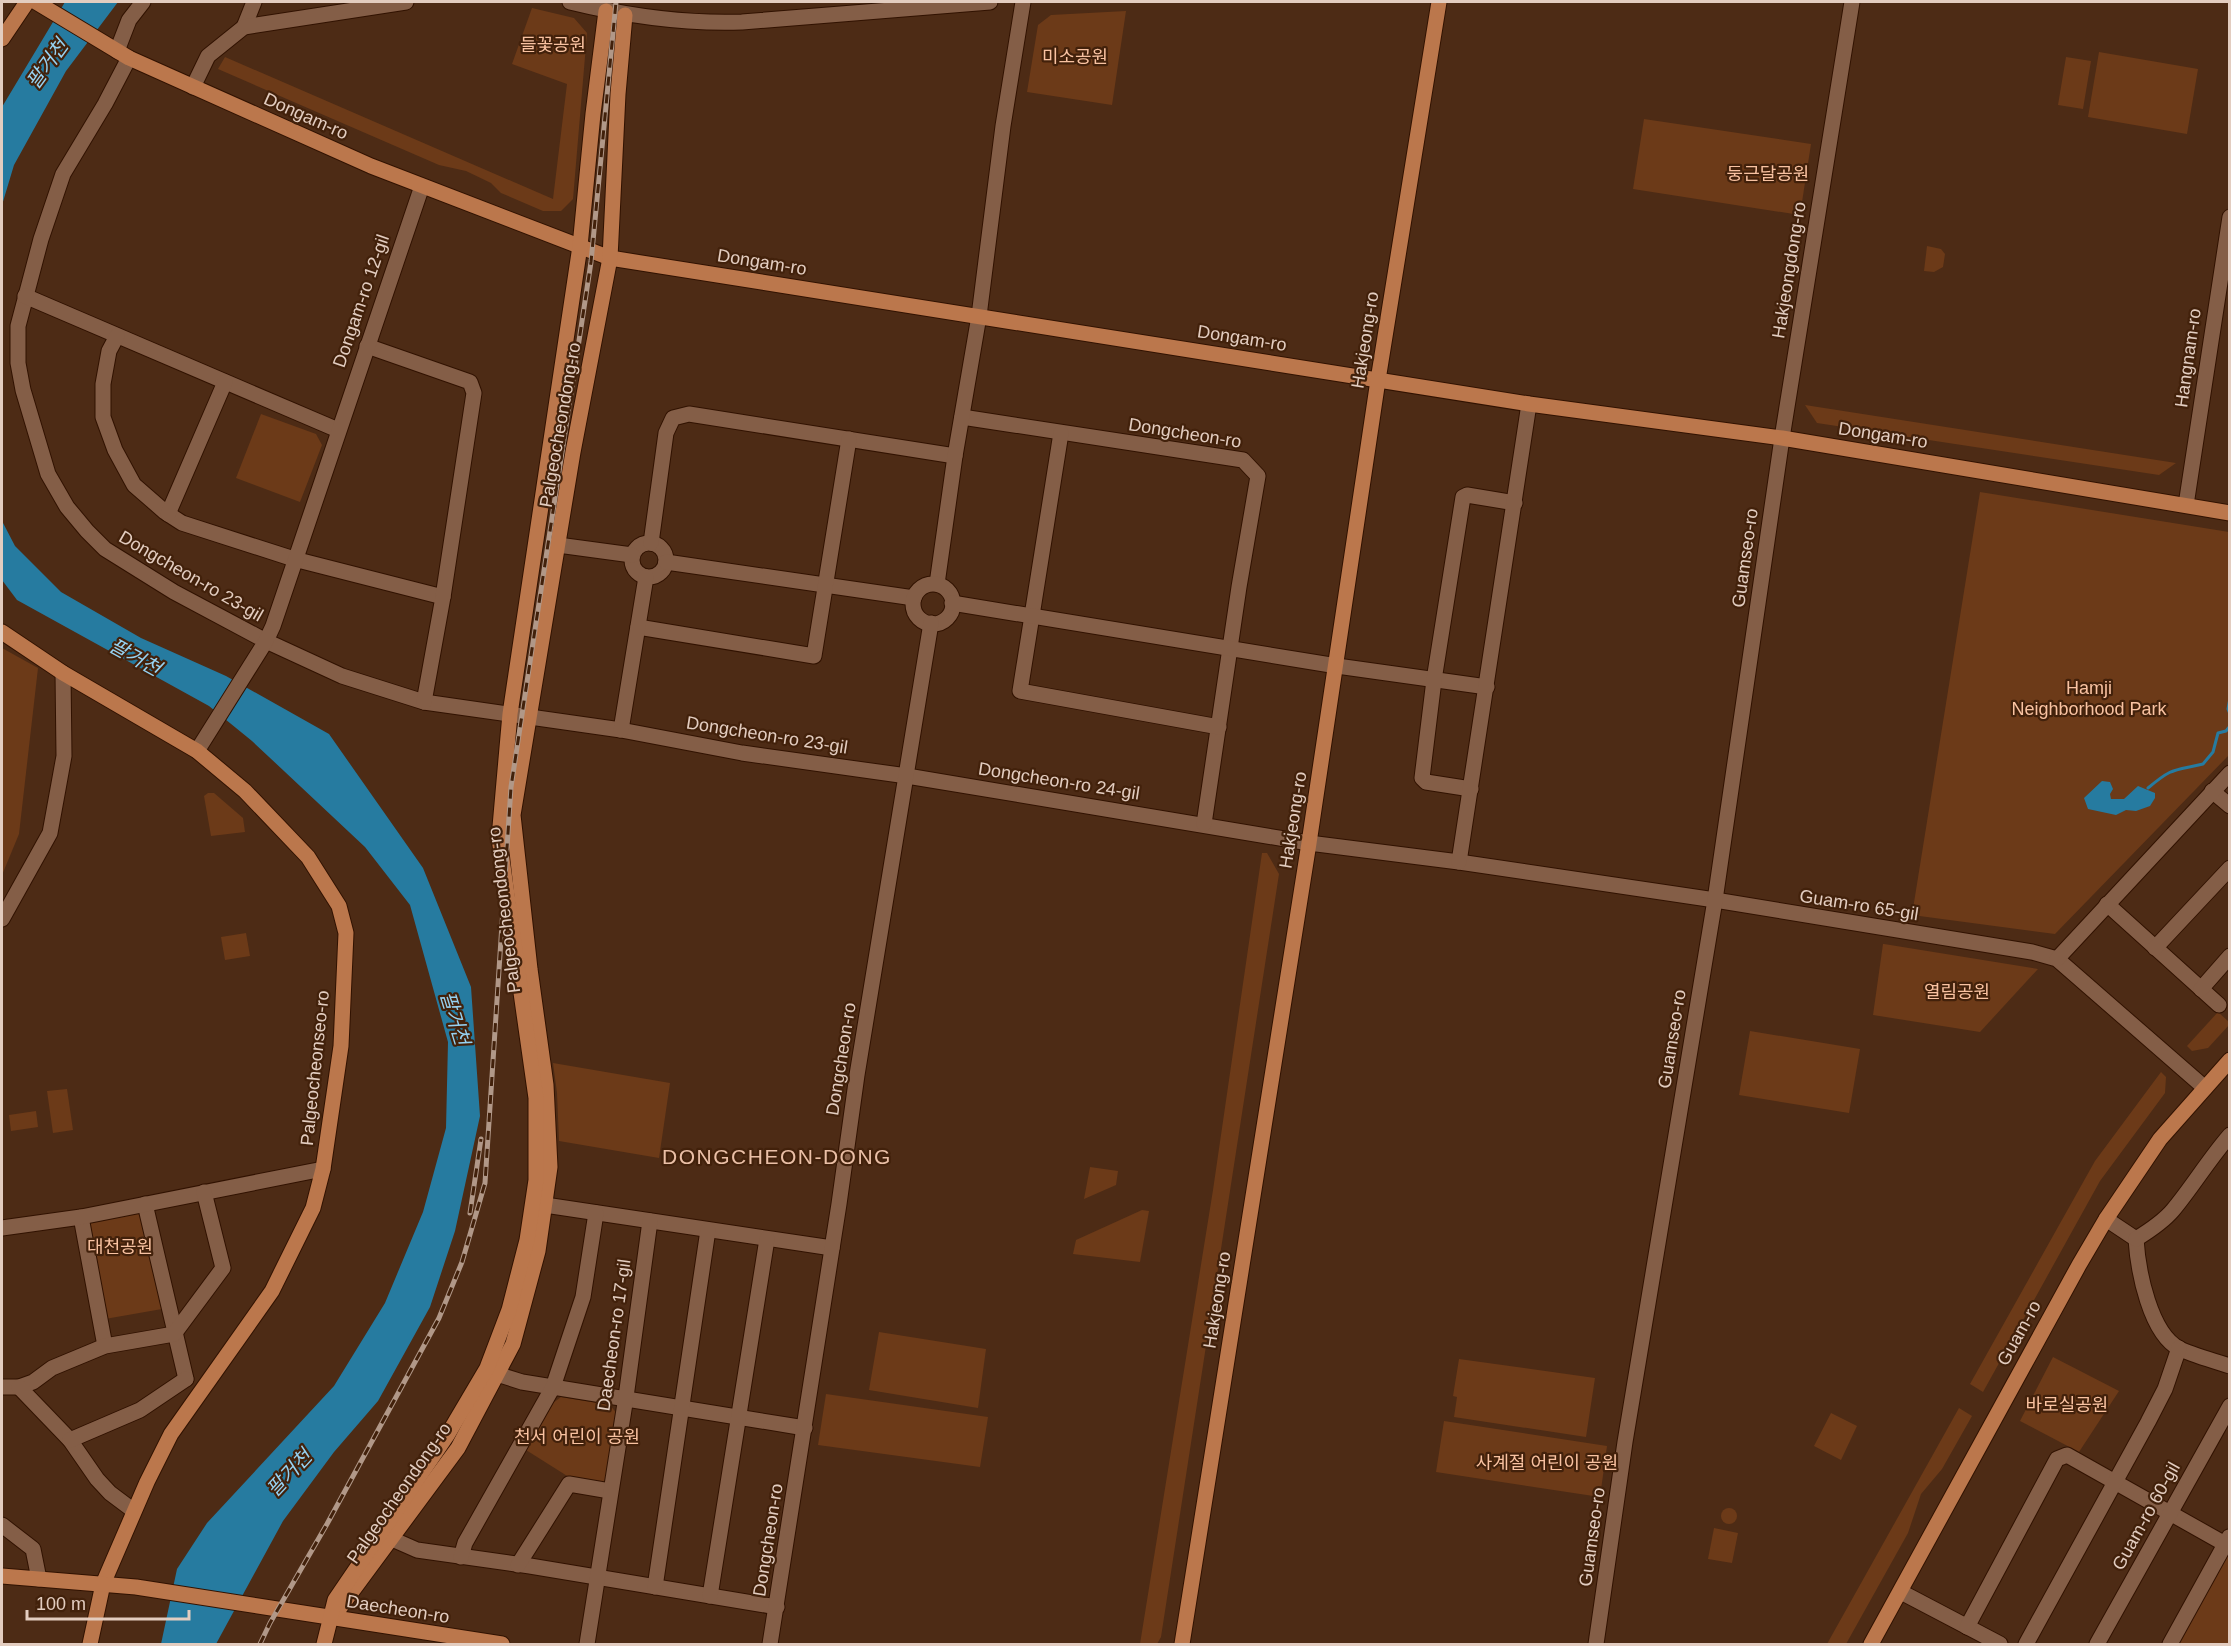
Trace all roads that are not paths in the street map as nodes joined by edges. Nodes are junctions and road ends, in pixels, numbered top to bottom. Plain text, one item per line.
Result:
1 (27, 2) edge
2 (36, 2) edge
3 (143, 2) edge
4 (254, 2) edge
5 (406, 2) edge
6 (570, 2) edge
7 (990, 2) edge
8 (1023, 2) edge
9 (1439, 2) edge
10 (1852, 2) edge
11 (384, 4) edge
12 (607, 6) edge
13 (626, 8) edge
14 (244, 27) junction
15 (2, 39) edge
16 (123, 55) junction
17 (193, 87) junction
18 (422, 186) junction
19 (2229, 217) edge
20 (2227, 243) edge
21 (580, 246) junction
22 (610, 258) junction
23 (25, 296) junction
24 (979, 316) junction
25 (117, 336) junction
26 (367, 346) junction
27 (1378, 380) junction
28 (225, 382) junction
29 (1529, 404) junction
30 (962, 417) junction
31 (338, 430) junction
32 (1062, 433) junction
33 (1782, 438) junction
34 (849, 439) junction
35 (955, 456) junction
36 (1515, 503) junction
37 (2186, 505) junction
38 (2229, 513) edge
39 (168, 514) junction
40 (651, 543) junction
41 (558, 545) junction
42 (632, 555) junction
43 (294, 559) junction
44 (666, 562) junction
45 (646, 577) junction
46 (937, 584) junction
47 (826, 586) junction
48 (443, 597) junction
49 (914, 598) junction
50 (952, 603) junction
51 (1032, 617) junction
52 (931, 623) junction
53 (638, 627) junction
54 (2, 632) edge
55 (266, 641) junction
56 (1231, 649) junction
57 (1337, 666) junction
58 (63, 673) junction
59 (1434, 680) junction
60 (1487, 687) junction
61 (424, 702) junction
62 (510, 714) junction
63 (528, 717) junction
64 (1219, 727) junction
65 (621, 730) junction
66 (197, 751) junction
67 (2229, 773) edge
68 (908, 776) junction
69 (1471, 789) junction
70 (2212, 791) junction
71 (2229, 806) edge
72 (1204, 824) junction
73 (1310, 843) junction
74 (1459, 862) junction
75 (2229, 868) edge
76 (1715, 900) junction
77 (2107, 904) junction
78 (2, 919) edge
79 (2155, 948) junction
80 (2229, 956) edge
81 (2057, 958) junction
82 (2201, 988) junction
83 (2219, 1005) dead end
84 (2229, 1060) edge
85 (2205, 1088) junction
86 (2229, 1135) edge
87 (323, 1168) junction
88 (204, 1192) junction
89 (144, 1204) junction
90 (545, 1205) junction
91 (596, 1213) junction
92 (81, 1216) junction
93 (2106, 1219) junction
94 (650, 1221) junction
95 (2, 1228) edge
96 (708, 1230) junction
97 (767, 1239) junction
98 (2136, 1239) junction
99 (832, 1248) junction
100 (174, 1334) junction
101 (105, 1346) junction
102 (2179, 1348) junction
103 (2229, 1366) edge
104 (497, 1374) junction
105 (186, 1379) junction
106 (19, 1386) junction
107 (553, 1386) junction
108 (2, 1387) edge
109 (202, 1391) junction
110 (626, 1397) junction
111 (2229, 1406) edge
112 (681, 1407) junction
113 (740, 1417) junction
114 (805, 1428) junction
115 (70, 1440) junction
116 (2116, 1482) junction
117 (610, 1491) junction
118 (134, 1511) junction
119 (2170, 1511) junction
120 (2, 1525) edge
121 (392, 1539) junction
122 (2227, 1540) edge
123 (461, 1557) junction
124 (518, 1565) junction
125 (2, 1576) edge
126 (597, 1577) junction
127 (39, 1579) junction
128 (103, 1584) junction
129 (655, 1587) junction
130 (1901, 1592) junction
131 (710, 1596) junction
132 (777, 1607) junction
133 (332, 1619) junction
134 (1967, 1627) junction
135 (90, 1644) edge
136 (324, 1644) edge
137 (502, 1644) edge
138 (587, 1644) edge
139 (770, 1644) edge
140 (1182, 1644) edge
141 (1596, 1644) edge
142 (1871, 1644) edge
143 (2000, 1644) edge
144 (2026, 1644) edge
145 (2097, 1644) edge
146 (2169, 1644) edge

1 - 15 main road
2 - 16 main road, Dongam-ro
3 - 16 street, Dongcheon-ro 23-gil
4 - 14 street
5 - 11 street
6 - 12 street
7 - 13 street
8 - 24 street
9 - 27 main road, Hakjeong-ro
10 - 33 street, Hakjeongdong-ro
11 - 14 street
12 - 13 street
12 - 21 main road, Palgeocheondong-ro
13 - 22 main road, Palgeocheondong-ro
14 - 17 street
16 - 17 main road, Dongam-ro
16 - 23 street, Dongcheon-ro 23-gil
17 - 18 main road, Dongam-ro
18 - 21 main road, Dongam-ro
18 - 26 street, Dongam-ro 12-gil
19 - 20 street, Hangnam-ro
20 - 37 street, Hangnam-ro
21 - 22 main road, Dongam-ro
21 - 62 main road, Palgeocheondong-ro
22 - 24 main road, Dongam-ro
22 - 41 main road, Palgeocheondong-ro
23 - 25 street
23 - 55 street, Dongcheon-ro 23-gil
24 - 27 main road, Dongam-ro
24 - 30 street
25 - 28 street
25 - 39 street
26 - 31 street, Dongam-ro 12-gil
26 - 48 street
27 - 29 main road, Dongam-ro
27 - 57 main road, Hakjeong-ro
28 - 31 street
28 - 39 street
29 - 33 main road, Dongam-ro
29 - 36 street
30 - 32 street, Dongcheon-ro
30 - 35 street
31 - 43 street, Dongam-ro 12-gil
32 - 51 street
32 - 56 street, Dongcheon-ro
33 - 37 main road, Dongam-ro
33 - 76 street, Guamseo-ro
34 - 35 street
34 - 40 street
34 - 47 street
35 - 46 street
36 - 59 street
36 - 60 street
37 - 38 main road, Dongam-ro
39 - 43 street
40 - 42 street
40 - 44 street
41 - 42 street
41 - 63 main road, Palgeocheondong-ro
42 - 45 street
43 - 48 street
43 - 55 street, Dongam-ro 12-gil
44 - 45 street
44 - 47 street
45 - 53 street
46 - 49 street
46 - 50 street
47 - 49 street
47 - 53 street
48 - 61 street
49 - 52 street
50 - 51 street
50 - 52 street
51 - 56 street
51 - 64 street
52 - 68 street, Dongcheon-ro
53 - 65 street
54 - 58 main road, Palgeocheonseo-ro
55 - 61 street, Dongcheon-ro 23-gil
55 - 66 street, Dongam-ro 12-gil
56 - 57 street
56 - 64 street
57 - 59 street
57 - 73 main road, Hakjeong-ro
58 - 66 main road, Palgeocheonseo-ro
58 - 78 street
59 - 60 street
59 - 69 street
60 - 69 street
61 - 62 street, Dongcheon-ro 23-gil
62 - 63 street, Dongcheon-ro 23-gil
62 - 133 main road, Palgeocheondong-ro
63 - 65 street, Dongcheon-ro 23-gil
63 - 90 main road, Palgeocheondong-ro
64 - 72 street
65 - 68 street, Dongcheon-ro 23-gil
66 - 87 main road, Palgeocheonseo-ro
67 - 70 street
68 - 72 street, Dongcheon-ro 24-gil
68 - 99 street, Dongcheon-ro
69 - 74 street
70 - 71 street
70 - 77 street
72 - 73 street, Dongcheon-ro 24-gil
73 - 74 street, Guam-ro 65-gil
73 - 140 main road, Hakjeong-ro
74 - 76 street, Guam-ro 65-gil
75 - 79 street
76 - 81 street, Guam-ro 65-gil
76 - 141 street, Guamseo-ro
77 - 79 street
77 - 81 street
79 - 82 street
80 - 82 street
81 - 85 street, Guam-ro 65-gil
82 - 83 street
84 - 85 main road, Guam-ro
85 - 93 main road, Guam-ro
86 - 98 street
87 - 88 street
87 - 109 main road, Palgeocheonseo-ro
88 - 89 street
88 - 100 street
89 - 92 street
89 - 100 street
90 - 91 street
90 - 104 main road, Palgeocheondong-ro
91 - 94 street
91 - 107 street
92 - 95 street
92 - 101 street
93 - 98 street
93 - 130 main road, Guam-ro
94 - 96 street
94 - 110 street, Daecheon-ro 17-gil
96 - 97 street
96 - 112 street
97 - 99 street
97 - 113 street
98 - 102 street
99 - 114 street, Dongcheon-ro
100 - 101 street
100 - 105 street
101 - 106 street
102 - 103 street
102 - 116 street
104 - 107 street
104 - 121 main road, Palgeocheondong-ro
105 - 109 street
105 - 115 street
106 - 108 street
106 - 115 street
107 - 110 street
107 - 123 street
109 - 118 main road, Palgeocheonseo-ro
110 - 112 street
110 - 117 street, Daecheon-ro 17-gil
111 - 119 street, Guam-ro 60-gil
112 - 113 street
112 - 129 street
113 - 114 street
113 - 131 street
114 - 132 street, Dongcheon-ro
115 - 118 street
116 - 119 street
116 - 134 street
116 - 144 street
117 - 124 street
117 - 126 street, Daecheon-ro 17-gil
118 - 128 main road, Palgeocheonseo-ro
119 - 122 street
119 - 145 street, Guam-ro 60-gil
120 - 127 street
121 - 123 street
121 - 133 main road, Palgeocheondong-ro
122 - 146 street
123 - 124 street
124 - 126 street
125 - 127 main road
126 - 129 street
126 - 138 street, Daecheon-ro 17-gil
127 - 128 main road
128 - 133 main road, Daecheon-ro
128 - 135 main road, Palgeocheonseo-ro
129 - 131 street
130 - 134 street
130 - 142 main road, Guam-ro
131 - 132 street
132 - 139 street, Dongcheon-ro
133 - 136 main road, Palgeocheondong-ro
133 - 137 main road, Daecheon-ro
134 - 143 street

